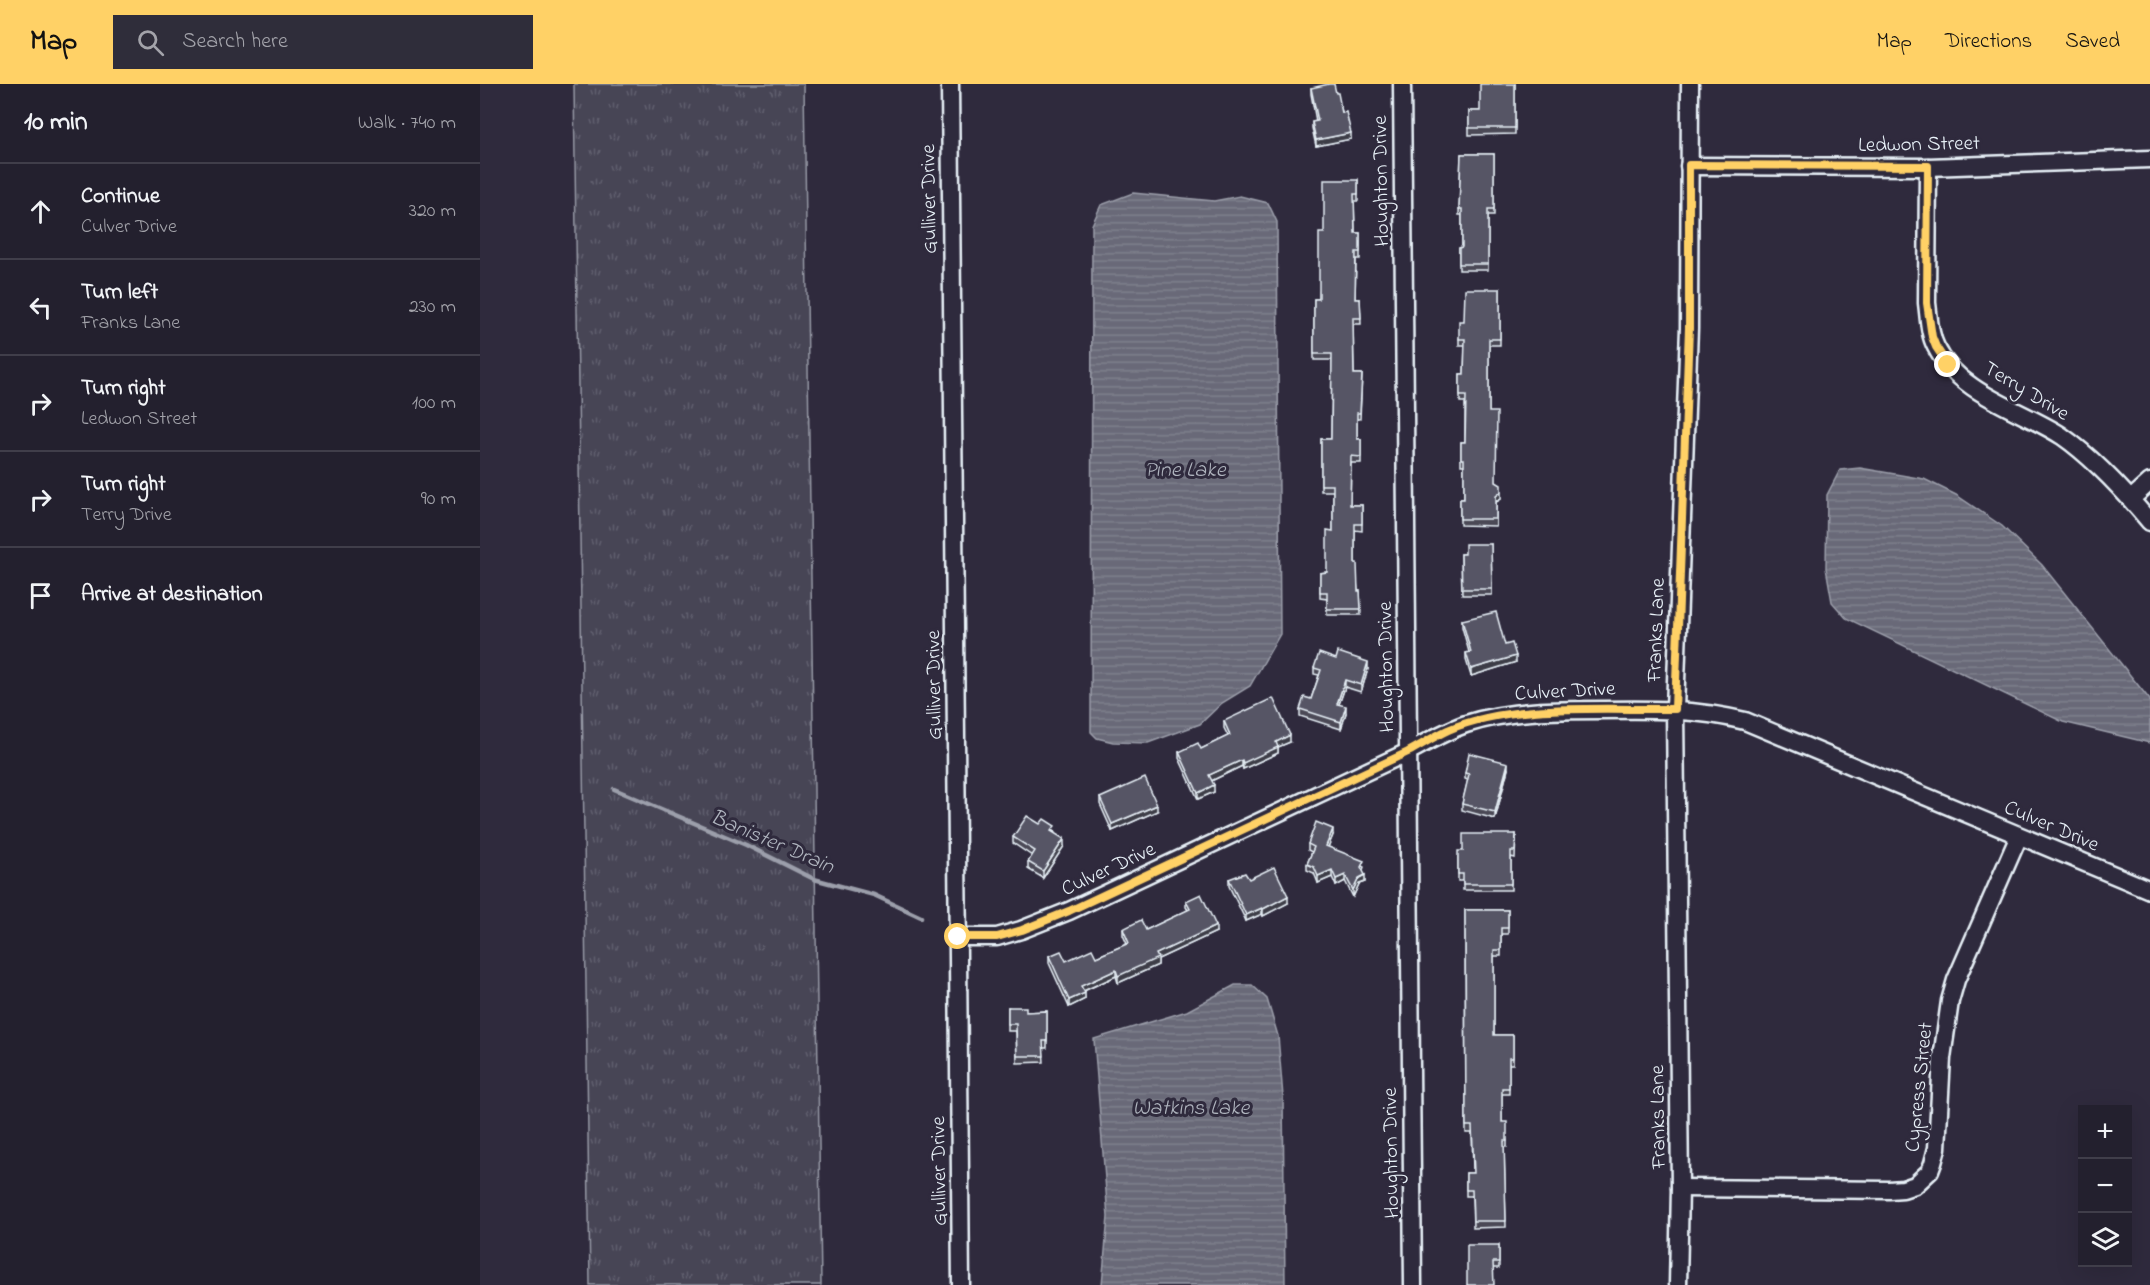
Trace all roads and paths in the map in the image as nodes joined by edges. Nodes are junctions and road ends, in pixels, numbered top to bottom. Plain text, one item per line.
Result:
1 (950, 84) edge
2 (1401, 84) edge
3 (1690, 84) edge
4 (2150, 159) edge
5 (1689, 165) junction
6 (1928, 166) junction
7 (2150, 482) edge
8 (2131, 499) junction
9 (2150, 522) edge
10 (1675, 709) junction
11 (1408, 752) junction
12 (2019, 836) junction
13 (2150, 890) edge
14 (958, 937) junction
15 (1680, 1188) junction
16 (961, 1285) edge
17 (1413, 1285) edge
18 (1678, 1285) edge

1 - 14 street, Gulliver Drive
2 - 11 street, Houghton Drive
3 - 5 street, Franks Lane
4 - 6 street, Ledwon Street
5 - 6 street, Ledwon Street
5 - 10 street, Franks Lane
6 - 8 street, Terry Drive
7 - 8 street
8 - 9 street, Terry Drive
10 - 11 street, Culver Drive
10 - 12 street, Culver Drive
10 - 15 street, Franks Lane
11 - 14 street, Culver Drive
11 - 17 street, Houghton Drive
12 - 13 street, Culver Drive
12 - 15 street, Cypress Street
14 - 16 street, Gulliver Drive
15 - 18 street, Franks Lane

